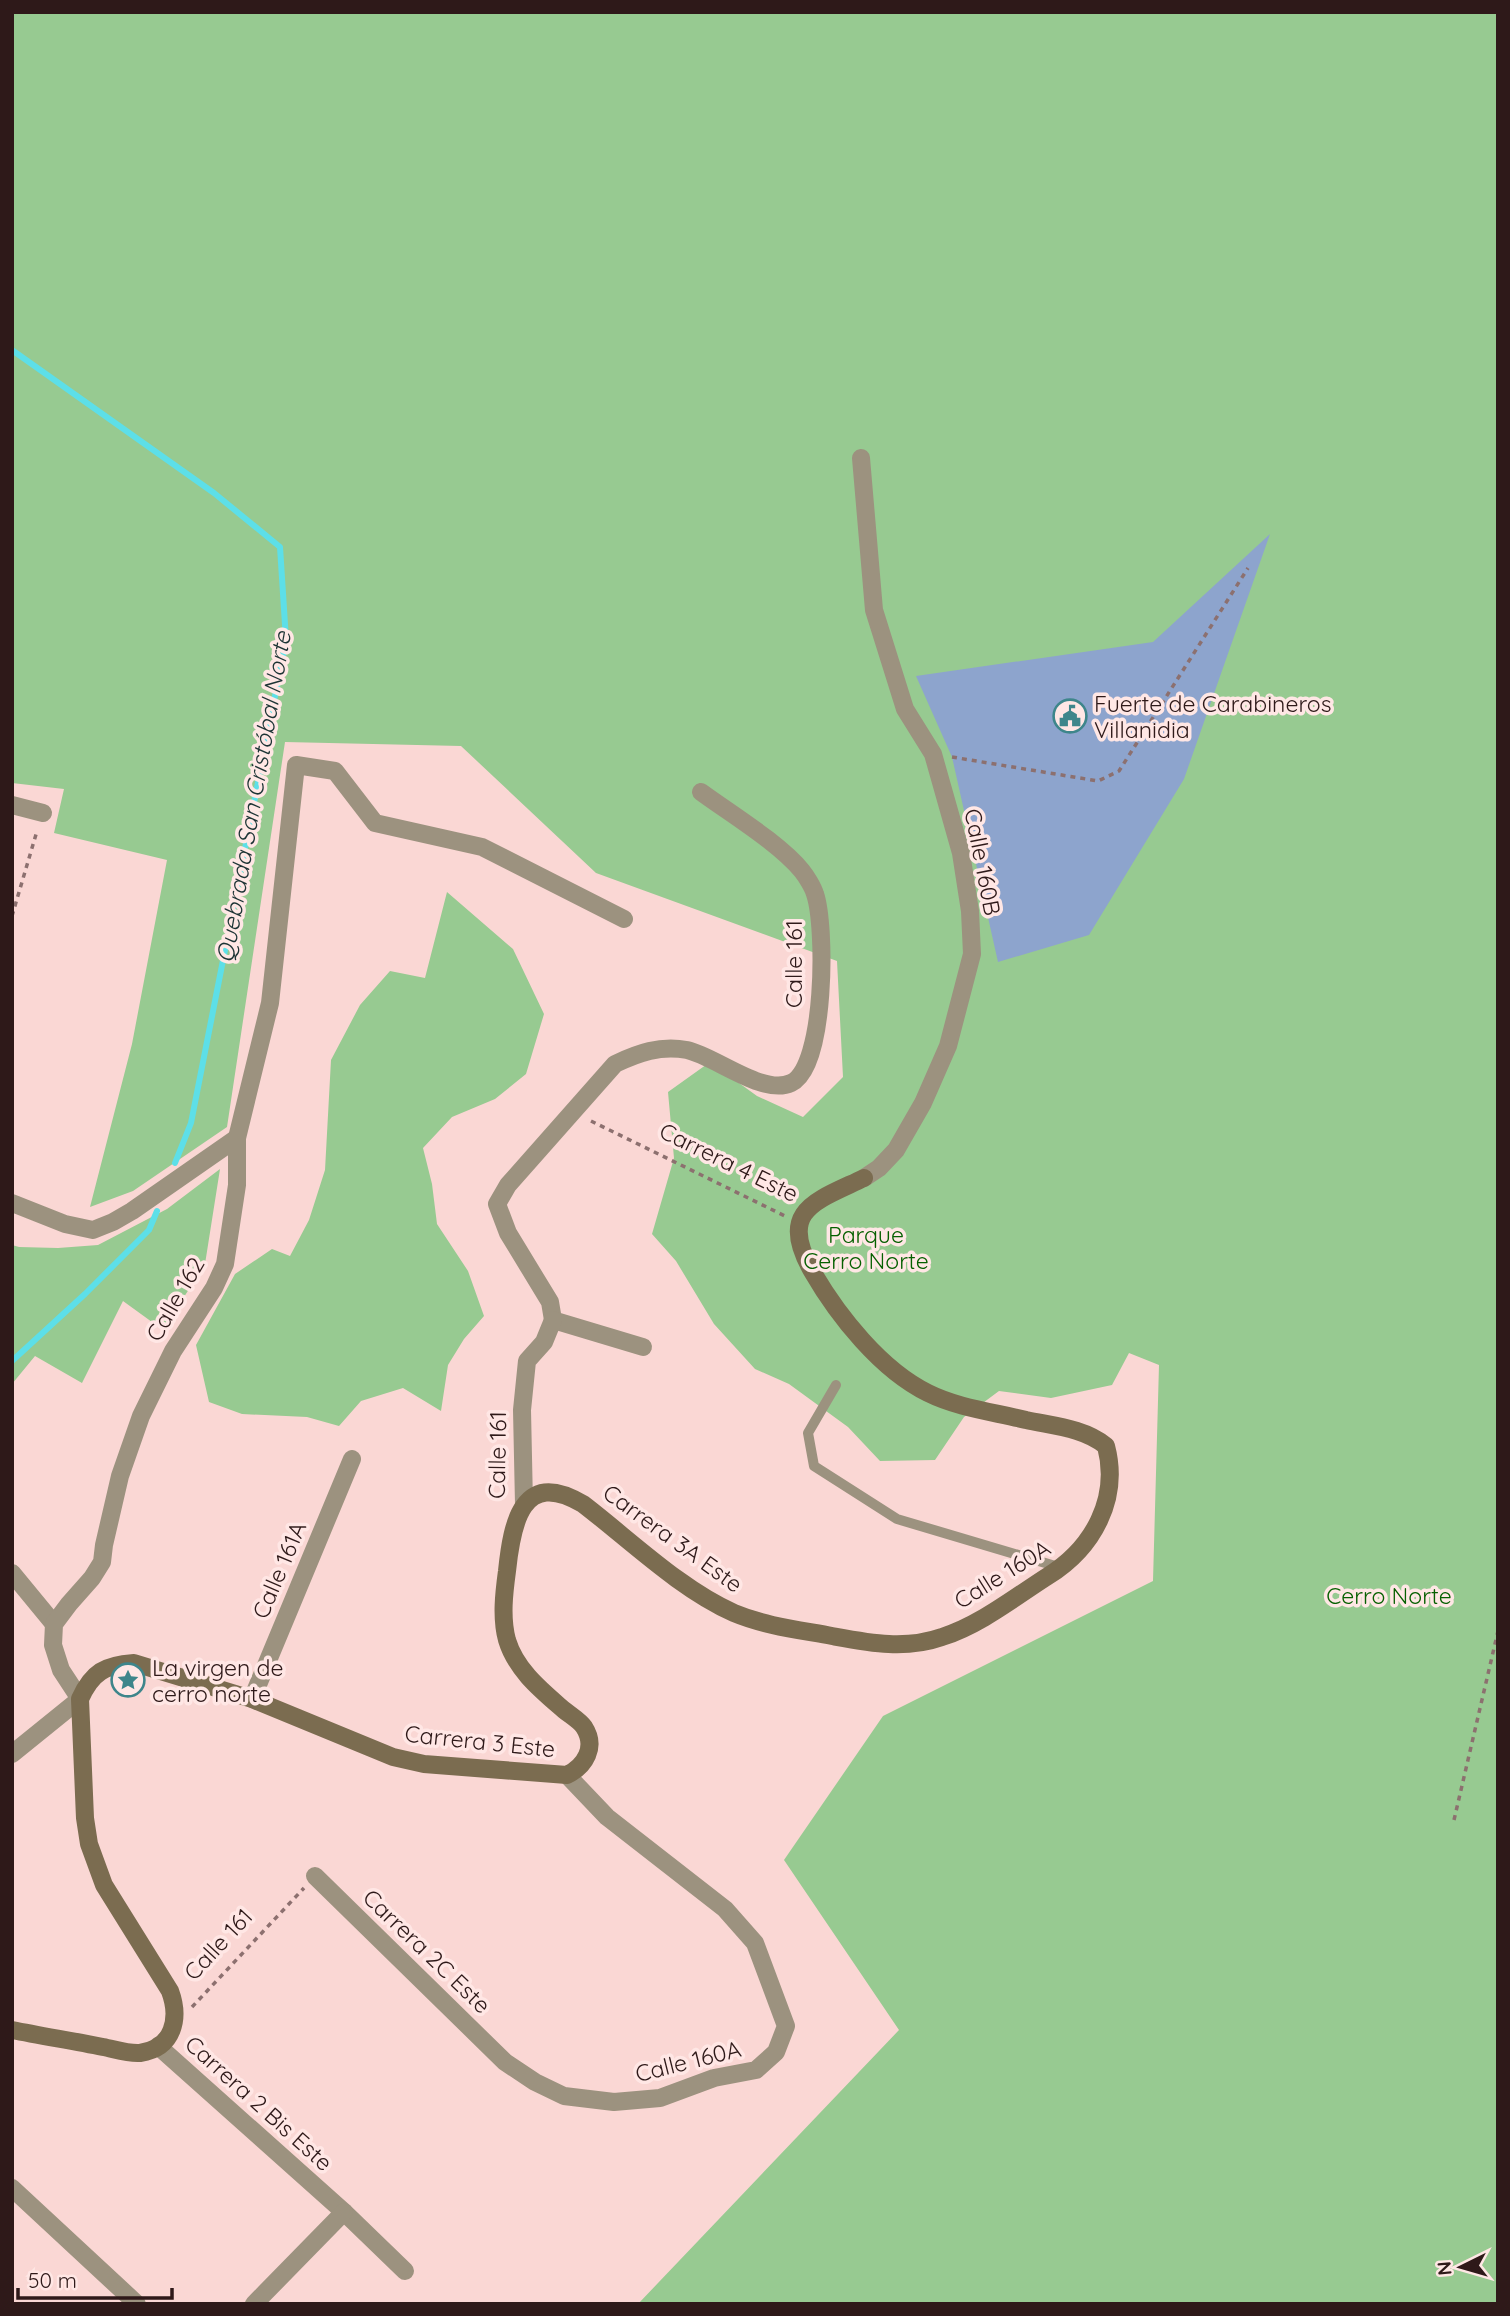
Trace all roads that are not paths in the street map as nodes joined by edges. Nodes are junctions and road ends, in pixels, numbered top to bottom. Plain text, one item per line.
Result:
1 (861, 458) dead end
2 (701, 792) dead end
3 (12, 805) edge
4 (43, 813) road end
5 (624, 919) dead end
6 (237, 1138) junction
7 (12, 1203) edge
8 (799, 1224) joint
9 (553, 1320) junction
10 (643, 1347) dead end
11 (836, 1385) dead end
12 (1106, 1446) joint
13 (352, 1459) dead end
14 (524, 1504) junction
15 (1062, 1568) junction
16 (12, 1573) edge
17 (54, 1624) junction
18 (878, 1645) joint
19 (80, 1699) junction
20 (252, 1699) junction
21 (12, 1755) edge
22 (567, 1775) junction
23 (315, 1876) road end
24 (786, 2026) joint
25 (12, 2030) edge
26 (158, 2046) junction
27 (505, 2062) joint
28 (12, 2188) edge
29 (344, 2212) junction
30 (405, 2271) dead end
31 (136, 2304) edge
32 (254, 2304) edge

1 - 8 street, Calle 160B
2 - 9 street, Calle 161
3 - 4 street
5 - 6 street, Calle 162
6 - 7 street
6 - 17 street, Calle 162
8 - 12 street, Carrera 4 Este
9 - 10 street
9 - 14 street, Calle 161
11 - 15 lane
12 - 15 street, Calle 160A
13 - 20 street, Calle 161A
14 - 18 street, Carrera 3A Este
14 - 22 street, Calle 161
15 - 18 street, Calle 160A
16 - 17 street
17 - 19 street
19 - 20 street, Carrera 3 Este
19 - 21 street
19 - 26 street
20 - 22 street, Carrera 3 Este
22 - 24 street, Carrera 3 Este
23 - 27 street, Carrera 2C Este
24 - 27 street, Calle 160A
25 - 26 street, Carrera 2 Bis Este
26 - 29 street, Carrera 2 Bis Este
28 - 31 street
29 - 30 street, Carrera 2 Bis Este
29 - 32 street

